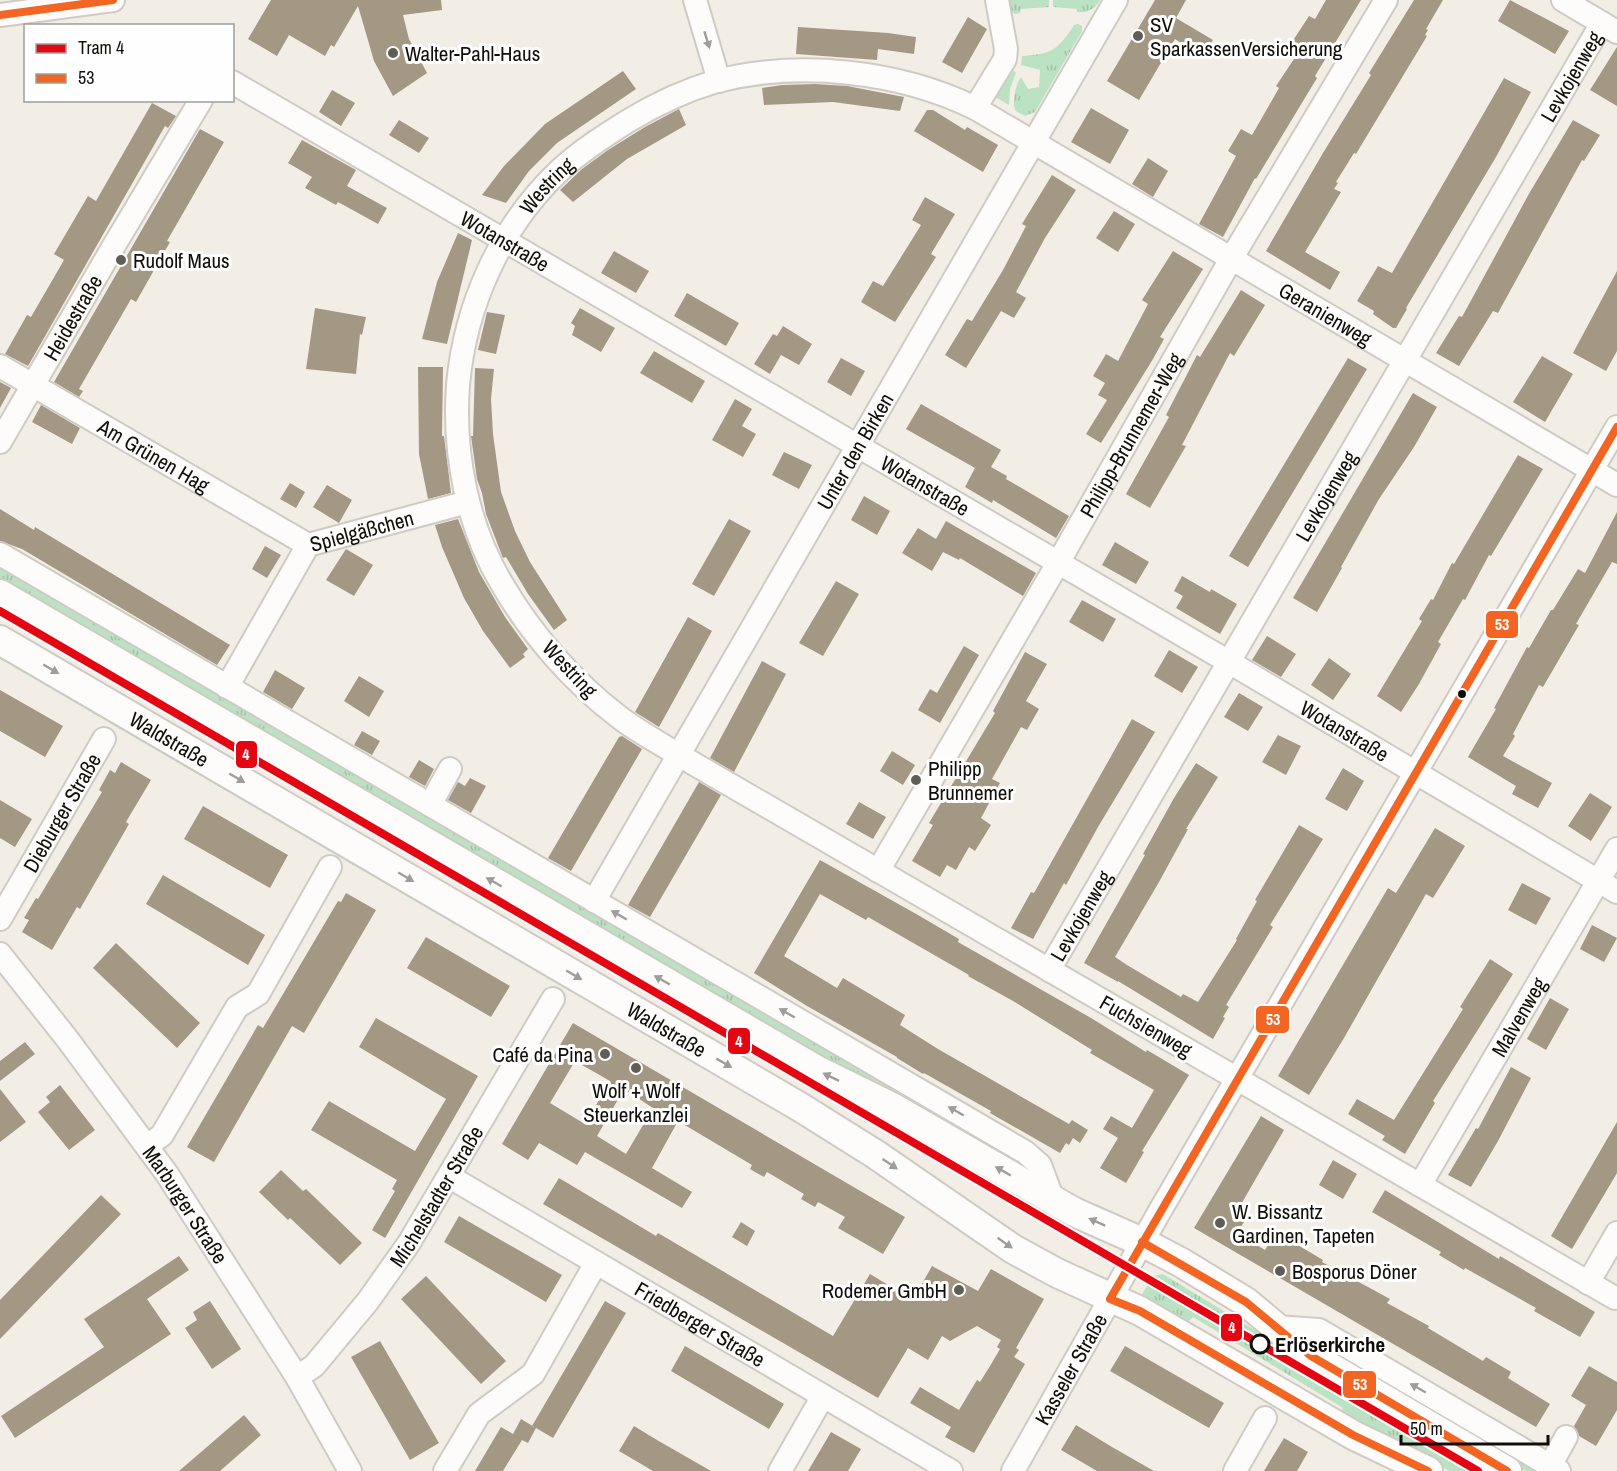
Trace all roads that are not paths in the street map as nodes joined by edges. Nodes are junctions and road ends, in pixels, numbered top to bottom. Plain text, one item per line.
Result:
1 (113, 0) edge
2 (695, 0) edge
3 (997, 0) edge
4 (1116, 0) edge
5 (1386, 0) edge
6 (1563, 0) edge
7 (0, 15) edge
8 (1610, 27) edge
9 (719, 81) junction
10 (234, 83) edge
11 (200, 102) edge
12 (975, 108) junction
13 (1033, 143) junction
14 (504, 241) junction
15 (1231, 259) junction
16 (1406, 361) junction
17 (0, 366) edge
18 (33, 385) junction
19 (1617, 427) edge
20 (0, 442) edge
21 (858, 446) junction
22 (1592, 471) junction
23 (1617, 485) edge
24 (468, 502) junction
25 (308, 545) junction
26 (0, 554) edge
27 (1058, 563) junction
28 (0, 594) edge
29 (0, 640) edge
30 (1229, 662) junction
31 (227, 687) junction
32 (104, 739) dead end
33 (678, 754) junction
34 (450, 769) dead end
35 (1416, 772) junction
36 (430, 806) junction
37 (1617, 849) edge
38 (330, 867) dead end
39 (878, 871) junction
40 (1608, 887) edge
41 (594, 901) junction
42 (0, 919) edge
43 (0, 954) edge
44 (1049, 970) junction
45 (553, 999) dead end
46 (1237, 1079) junction
47 (147, 1146) junction
48 (450, 1177) junction
49 (1420, 1185) junction
50 (1053, 1200) junction
51 (1617, 1233) edge
52 (1142, 1242) junction
53 (596, 1263) junction
54 (1588, 1283) junction
55 (1615, 1298) dead end
56 (1110, 1299) junction
57 (1276, 1327) junction
58 (297, 1377) junction
59 (823, 1396) junction
60 (1265, 1418) dead end
61 (1566, 1437) dead end
62 (1554, 1468) edge
63 (350, 1471) edge
64 (445, 1471) edge
65 (780, 1471) edge
66 (951, 1471) edge
67 (1013, 1471) edge
68 (1235, 1471) edge
69 (1428, 1471) edge
70 (1507, 1471) edge

1 - 7 street
2 -> 9 street
3 - 12 street
4 - 13 street, Unter den Birken
5 - 15 street, Philipp-Brunnemer-Weg
6 - 8 street
8 - 16 street, Levkojenweg
9 - 12 street, Westring
9 - 14 street, Westring
10 - 14 street, Wotanstraße
11 - 18 street, Heidestraße
12 - 13 street, Westring
13 - 15 street, Geranienweg
13 - 21 street, Unter den Birken
14 - 21 street, Wotanstraße
14 - 24 street, Westring
15 - 16 street, Geranienweg
15 - 27 street, Philipp-Brunnemer-Weg
16 - 22 street, Geranienweg
16 - 30 street, Levkojenweg
17 - 18 street, Am Grünen Hag
18 - 20 street, Heidestraße
18 - 25 street, Am Grünen Hag
19 - 22 street, Kasseler Straße
21 - 27 street, Wotanstraße
21 - 33 street, Unter den Birken
22 - 23 street, Geranienweg
22 - 35 street, Kasseler Straße
24 - 25 street, Spielgäßchen
24 - 33 street, Westring
25 - 31 street, Spielgäßchen
26 - 31 street
27 - 30 street, Wotanstraße
27 - 39 street, Philipp-Brunnemer-Weg
50 -> 28 main road, Waldstraße
29 -> 56 main road, Waldstraße
30 - 35 street, Wotanstraße
30 - 44 street, Levkojenweg
31 - 36 street
32 - 42 street, Dieburger Straße
33 - 39 street, Fuchsienweg
33 - 41 street, Unter den Birken
34 - 36 street
35 - 40 street, Wotanstraße
35 - 46 street, Kasseler Straße
36 - 41 street
37 - 40 street, Malvenweg
38 - 47 street
39 - 44 street, Fuchsienweg
40 - 49 street, Malvenweg
50 -> 41 street
43 - 47 street, Marburger Straße
44 - 46 street, Fuchsienweg
45 - 48 street, Michelstadter Straße
46 - 49 street, Fuchsienweg
46 - 52 street, Kasseler Straße
47 - 58 street, Marburger Straße
48 - 53 street, Friedberger Straße
48 - 58 street, Michelstadter Straße
49 - 54 street, Fuchsienweg
52 -> 50 main road, Waldstraße
51 - 54 street
52 - 56 street, Kasseler Straße
52 - 57 main road, Waldstraße
53 - 59 street, Friedberger Straße
53 - 64 street
54 - 55 street, Fuchsienweg
56 - 67 street, Kasseler Straße
56 - 69 main road, Waldstraße
62 -> 57 street
57 - 70 main road, Waldstraße
58 - 63 street, Marburger Straße
59 - 65 street
59 - 66 street, Friedberger Straße
60 - 68 street
61 - 62 street

